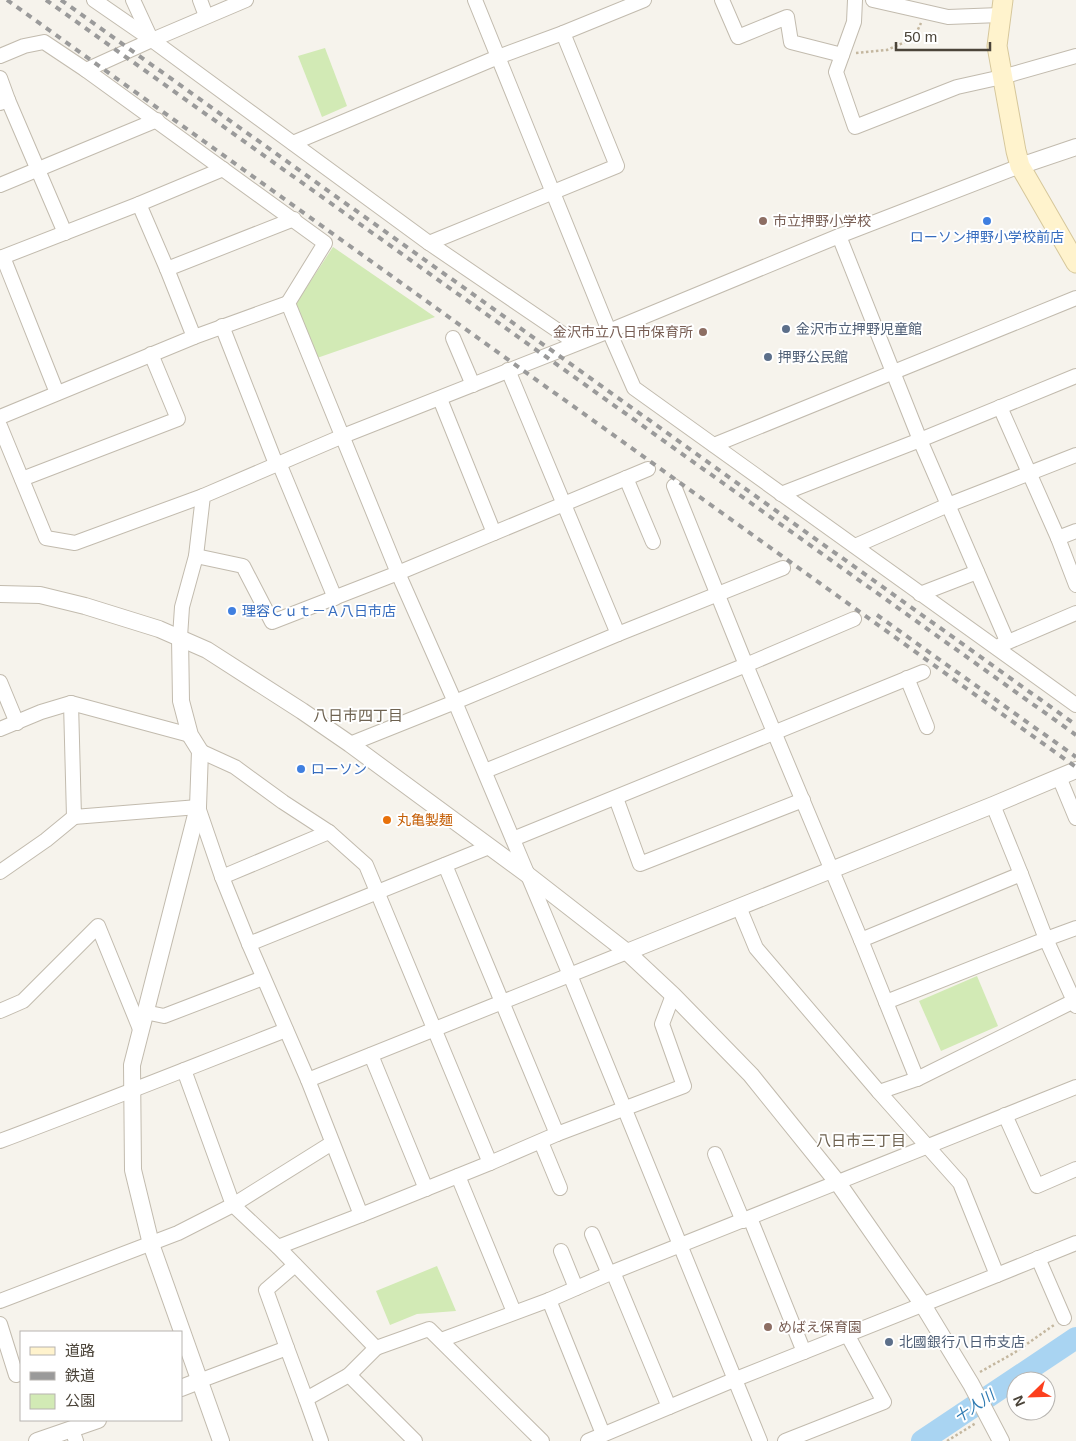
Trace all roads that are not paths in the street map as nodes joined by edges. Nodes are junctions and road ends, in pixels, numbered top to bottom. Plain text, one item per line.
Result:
1 (94, 0) edge
2 (133, 0) edge
3 (200, 0) edge
4 (246, 0) edge
5 (475, 0) edge
6 (644, 0) edge
7 (722, 0) edge
8 (854, 0) edge
9 (873, 0) edge
10 (1002, 8) edge
11 (206, 16) junction
12 (563, 33) junction
13 (152, 40) junction
14 (842, 55) junction
15 (0, 56) edge
16 (498, 56) junction
17 (1076, 56) edge
18 (86, 70) junction
19 (1002, 77) junction
20 (0, 78) edge
21 (4, 102) edge
22 (156, 120) junction
23 (293, 144) junction
24 (1076, 147) edge
25 (1020, 166) junction
26 (224, 169) junction
27 (38, 170) junction
28 (0, 185) edge
29 (552, 192) junction
30 (139, 204) junction
31 (294, 219) junction
32 (65, 232) junction
33 (839, 236) junction
34 (429, 243) junction
35 (1, 258) edge
36 (1076, 263) edge
37 (167, 269) junction
38 (1076, 298) edge
39 (288, 303) junction
40 (222, 326) junction
41 (609, 332) junction
42 (194, 337) junction
43 (453, 338) dead end
44 (576, 343) junction
45 (151, 354) junction
46 (508, 370) junction
47 (893, 372) junction
48 (1076, 376) edge
49 (473, 385) junction
50 (57, 393) junction
51 (440, 399) junction
52 (1000, 407) junction
53 (0, 417) edge
54 (0, 426) edge
55 (343, 436) junction
56 (920, 440) junction
57 (714, 445) junction
58 (1076, 456) edge
59 (278, 464) junction
60 (648, 469) dead end
61 (1029, 474) junction
62 (626, 478) junction
63 (22, 479) junction
64 (674, 486) dead end
65 (781, 494) junction
66 (203, 496) junction
67 (564, 504) junction
68 (948, 504) junction
69 (1076, 531) edge
70 (494, 533) junction
71 (1058, 538) junction
72 (653, 542) dead end
73 (855, 546) junction
74 (196, 556) junction
75 (783, 568) dead end
76 (977, 572) junction
77 (398, 573) junction
78 (1076, 585) edge
79 (0, 594) edge
80 (920, 594) junction
81 (718, 595) junction
82 (335, 598) junction
83 (1076, 613) edge
84 (854, 619) dead end
85 (618, 634) junction
86 (180, 637) junction
87 (1002, 644) junction
88 (746, 665) junction
89 (923, 672) dead end
90 (908, 678) junction
91 (0, 682) edge
92 (1073, 699) edge
93 (455, 702) junction
94 (71, 704) junction
95 (16, 723) junction
96 (927, 727) dead end
97 (0, 729) edge
98 (774, 733) junction
99 (190, 735) junction
100 (350, 744) junction
101 (200, 751) junction
102 (1076, 770) edge
103 (485, 771) junction
104 (1059, 777) junction
105 (616, 798) junction
106 (803, 800) junction
107 (993, 805) junction
108 (198, 807) junction
109 (74, 817) junction
110 (1076, 818) edge
111 (329, 832) junction
112 (513, 839) junction
113 (489, 847) junction
114 (445, 865) junction
115 (832, 869) junction
116 (0, 872) edge
117 (1021, 874) junction
118 (528, 875) junction
119 (222, 877) junction
120 (377, 892) junction
121 (739, 907) junction
122 (1076, 928) edge
123 (1046, 939) junction
124 (861, 940) junction
125 (249, 944) junction
126 (627, 952) junction
127 (570, 975) junction
128 (264, 978) junction
129 (673, 995) junction
130 (502, 1002) junction
131 (886, 1002) junction
132 (1075, 1003) edge
133 (0, 1011) edge
134 (145, 1012) junction
135 (140, 1029) junction
136 (434, 1029) junction
137 (286, 1030) junction
138 (371, 1055) junction
139 (184, 1070) junction
140 (917, 1078) junction
141 (308, 1080) junction
142 (1076, 1087) edge
143 (132, 1092) junction
144 (879, 1092) junction
145 (624, 1108) junction
146 (1005, 1115) junction
147 (557, 1134) junction
148 (0, 1142) edge
149 (540, 1142) junction
150 (332, 1143) junction
151 (927, 1146) junction
152 (715, 1154) dead end
153 (490, 1163) junction
154 (1076, 1169) edge
155 (458, 1176) junction
156 (838, 1182) junction
157 (560, 1188) dead end
158 (426, 1189) junction
159 (234, 1205) junction
160 (361, 1215) junction
161 (746, 1220) junction
162 (592, 1234) dead end
163 (1076, 1243) edge
164 (151, 1244) junction
165 (680, 1245) junction
166 (278, 1247) junction
167 (561, 1251) dead end
168 (1038, 1258) junction
169 (295, 1265) junction
170 (611, 1273) junction
171 (998, 1275) junction
172 (576, 1288) junction
173 (549, 1300) junction
174 (0, 1301) edge
175 (923, 1305) junction
176 (514, 1312) junction
177 (1064, 1318) road end
178 (0, 1324) edge
179 (181, 1331) edge
180 (182, 1332) edge
181 (848, 1336) junction
182 (441, 1340) junction
183 (287, 1348) junction
184 (376, 1348) junction
185 (804, 1352) junction
186 (20, 1373) edge
187 (349, 1375) junction
188 (736, 1379) junction
189 (199, 1381) junction
190 (182, 1388) edge
191 (306, 1399) junction
192 (669, 1406) junction
193 (96, 1421) edge
194 (603, 1434) junction
195 (74, 1435) edge
196 (37, 1441) edge
197 (220, 1441) edge
198 (321, 1441) edge
199 (415, 1441) edge
200 (542, 1441) edge
201 (588, 1441) edge
202 (760, 1441) edge
203 (785, 1441) edge
204 (1001, 1441) edge

1 - 13 street
2 - 13 street
3 - 11 street
4 - 11 street
5 - 16 street
6 - 12 street
7 - 14 street
8 - 14 street
9 - 10 street
10 - 19 main road
11 - 13 street
12 - 16 street
12 - 29 street
13 - 18 street
13 - 23 street
14 - 19 street
15 - 18 street
16 - 23 street
16 - 29 street
17 - 19 street
18 - 22 street
19 - 25 main road
20 - 21 street
21 - 27 street
22 - 26 street
22 - 27 street
23 - 34 street
24 - 25 street
25 - 33 street
25 - 36 main road
26 - 30 street
26 - 31 street
27 - 28 street
27 - 32 street
29 - 34 street
29 - 41 street
30 - 32 street
30 - 37 street
31 - 37 street
31 - 39 street
32 - 35 street
33 - 41 street
33 - 47 street
34 - 44 street
35 - 50 street
37 - 42 street
38 - 47 street
39 - 40 street
39 - 55 street
40 - 42 street
40 - 59 street
41 - 44 street
41 - 57 street
42 - 45 street
43 - 49 street
44 - 46 street
45 - 50 street
45 - 63 street
46 - 49 street
46 - 67 street
47 - 56 street
47 - 57 street
48 - 52 street
49 - 51 street
50 - 53 street
51 - 55 street
51 - 70 street
52 - 56 street
52 - 61 street
54 - 63 street
55 - 59 street
55 - 77 street
56 - 65 street
56 - 68 street
57 - 65 street
58 - 61 street
59 - 66 street
59 - 82 street
60 - 62 street
61 - 68 street
61 - 71 street
62 - 67 street
62 - 72 street
63 - 66 street
64 - 81 street
65 - 73 street
66 - 74 street
67 - 70 street
67 - 85 street
68 - 73 street
68 - 76 street
69 - 71 street
70 - 77 street
71 - 78 street
73 - 80 street
74 - 82 street
74 - 86 street
75 - 81 street
76 - 80 street
76 - 87 street
77 - 82 street
77 - 93 street
79 - 86 street
80 - 87 street
81 - 85 street
81 - 88 street
83 - 87 street
84 - 88 street
85 - 93 street
86 - 99 street
86 - 100 street
87 - 92 street
88 - 98 street
88 - 103 street
89 - 90 street
90 - 96 street
90 - 98 street
91 - 95 street
93 - 100 street
93 - 103 street
94 - 95 street
94 - 99 street
94 - 109 street
95 - 97 street
98 - 105 street
98 - 106 street
99 - 101 street
100 - 113 street
101 - 108 street
101 - 111 street
102 - 104 street
103 - 112 street
104 - 107 street
104 - 110 street
105 - 106 street
105 - 112 street
106 - 115 street
107 - 115 street
107 - 117 street
108 - 109 street
108 - 119 street
108 - 134 street
109 - 116 street
111 - 119 street
111 - 120 street
112 - 118 street
113 - 114 street
113 - 118 street
114 - 120 street
114 - 130 street
115 - 121 street
115 - 124 street
117 - 123 street
117 - 124 street
118 - 126 street
118 - 127 street
119 - 125 street
120 - 125 street
120 - 136 street
121 - 126 street
121 - 144 street
122 - 123 street
123 - 131 street
123 - 132 street
124 - 131 street
125 - 128 street
126 - 127 street
126 - 129 street
127 - 130 street
127 - 145 street
128 - 134 street
128 - 137 street
129 - 145 street
129 - 156 street
130 - 136 street
130 - 147 street
131 - 140 street
132 - 140 street
133 - 135 street
134 - 135 street
135 - 143 street
136 - 138 street
136 - 153 street
137 - 139 street
137 - 141 street
138 - 141 street
138 - 158 street
139 - 143 street
139 - 159 street
140 - 144 street
141 - 150 street
142 - 146 street
143 - 148 street
143 - 164 street
144 - 151 street
145 - 147 street
145 - 165 street
146 - 151 street
146 - 154 street
147 - 149 street
149 - 153 street
149 - 157 street
150 - 159 street
150 - 160 street
151 - 156 street
151 - 171 street
152 - 161 street
153 - 155 street
155 - 158 street
155 - 176 street
156 - 161 street
156 - 175 street
158 - 160 street
159 - 164 street
159 - 166 street
160 - 166 street
161 - 165 street
161 - 185 street
162 - 170 street
163 - 168 street
164 - 174 street
164 - 179 street
165 - 170 street
165 - 188 street
166 - 169 street
167 - 172 street
168 - 171 street
168 - 177 street
169 - 183 street
169 - 184 street
170 - 172 street
170 - 192 street
171 - 175 street
172 - 173 street
173 - 176 street
173 - 194 street
175 - 181 street
175 - 204 street
176 - 182 street
178 - 186 street
180 - 189 street
181 - 185 street
181 - 203 street
182 - 184 street
182 - 200 street
183 - 189 street
183 - 191 street
184 - 187 street
185 - 188 street
187 - 191 street
187 - 199 street
188 - 192 street
188 - 202 street
189 - 190 street
189 - 197 street
191 - 198 street
192 - 194 street
193 - 195 street
194 - 201 street
195 - 196 street

